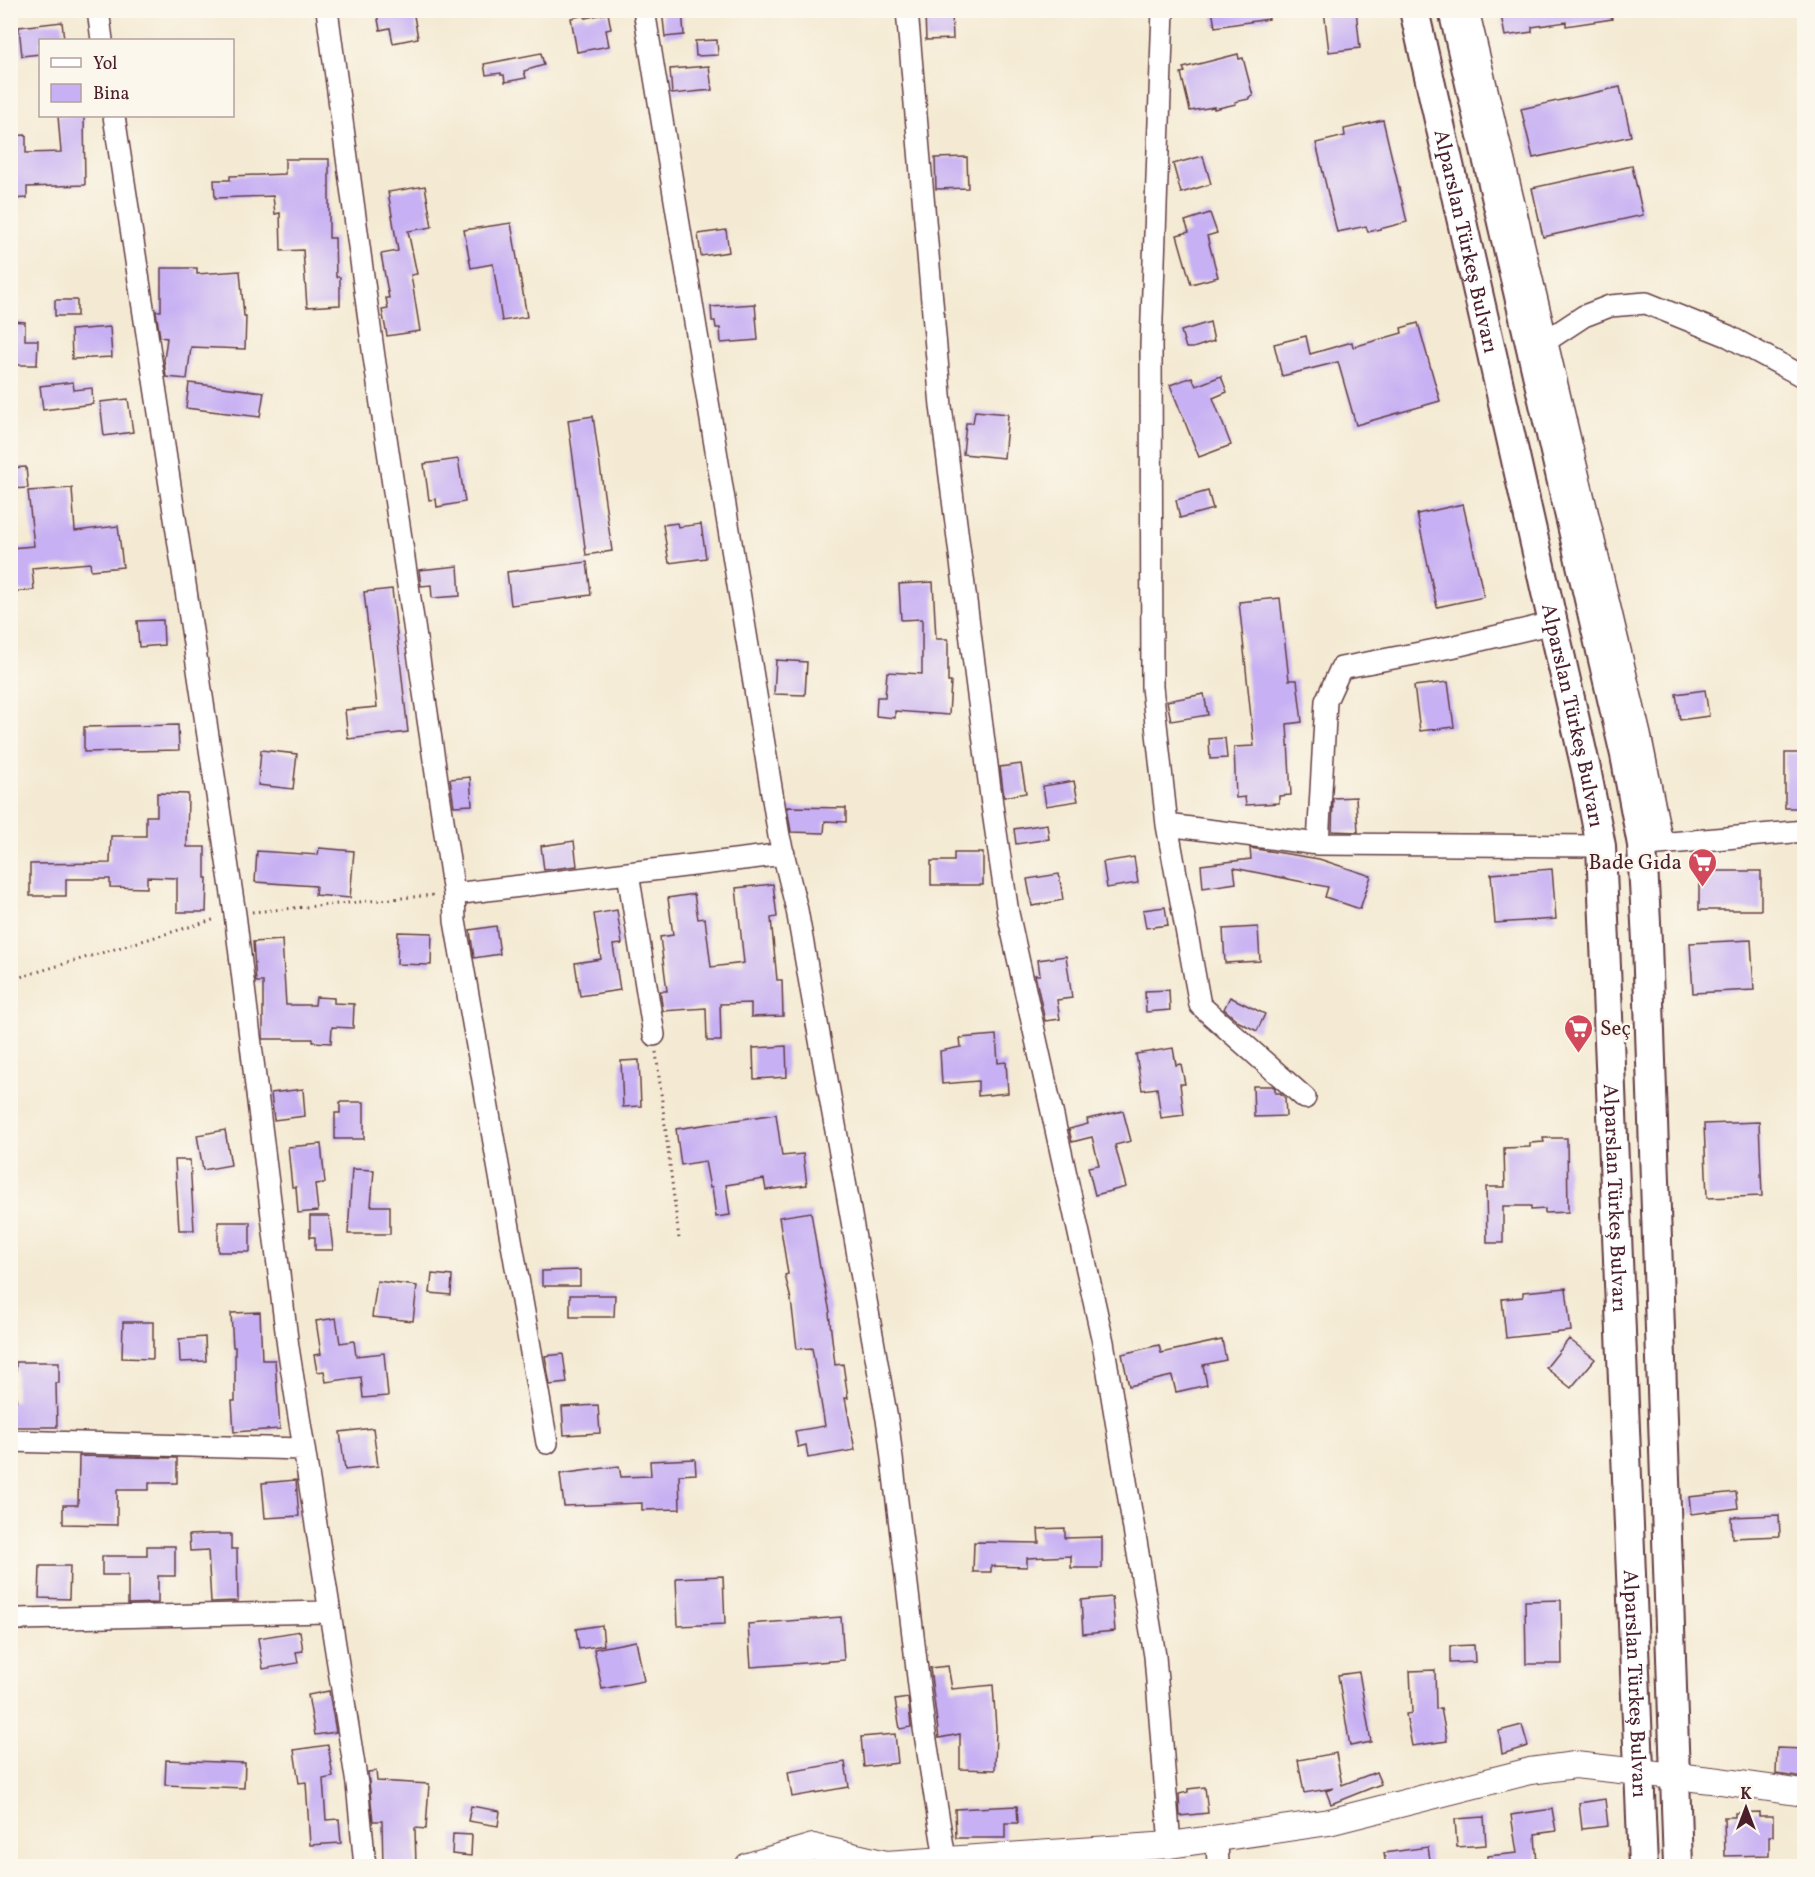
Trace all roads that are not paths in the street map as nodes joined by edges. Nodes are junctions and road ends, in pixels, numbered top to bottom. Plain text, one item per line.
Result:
1 (98, 10) edge
2 (327, 10) edge
3 (644, 10) edge
4 (907, 10) edge
5 (1163, 10) edge
6 (1414, 10) edge
7 (1453, 10) edge
8 (1468, 10) edge
9 (102, 39) edge
10 (114, 117) edge
11 (1540, 351) junction
12 (1804, 377) edge
13 (1553, 623) junction
14 (1167, 825) junction
15 (1804, 831) edge
16 (1318, 844) junction
17 (1652, 844) junction
18 (1601, 846) junction
19 (784, 854) junction
20 (628, 873) junction
21 (454, 894) junction
22 (654, 1035) road end
23 (1305, 1098) dead end
24 (10, 1441) edge
25 (547, 1443) dead end
26 (303, 1449) junction
27 (328, 1612) junction
28 (20, 1619) dead end
29 (1640, 1772) junction
30 (1675, 1776) junction
31 (1804, 1793) edge
32 (1217, 1839) junction
33 (1170, 1845) junction
34 (945, 1859) junction
35 (1085, 1859) edge
36 (365, 1866) edge
37 (748, 1866) edge
38 (1218, 1866) edge
39 (1643, 1866) edge
40 (1678, 1866) edge

1 - 9 street
2 - 21 street
3 - 19 street
4 - 33 street
5 - 14 street
6 - 13 main road, Alparslan Türkeş Bulvarı
7 - 11 main road, Alparslan Türkeş Bulvarı
8 - 11 street
10 - 26 street
11 - 12 street
11 - 17 main road, Alparslan Türkeş Bulvarı
13 - 16 street
13 - 18 main road, Alparslan Türkeş Bulvarı
14 - 16 street
14 - 23 street
15 - 17 street
16 - 18 street
17 - 30 main road, Alparslan Türkeş Bulvarı
18 - 29 main road, Alparslan Türkeş Bulvarı
19 - 20 street
19 - 34 street
20 - 21 street
20 - 22 street
21 - 25 street
24 - 26 street
26 - 27 street
27 - 28 street
27 - 36 street
29 - 30 street
29 - 32 street
29 - 39 main road, Alparslan Türkeş Bulvarı
30 - 31 street
30 - 40 main road, Alparslan Türkeş Bulvarı
32 - 33 street
32 - 38 street
33 - 35 street
34 - 35 street
34 - 37 street

